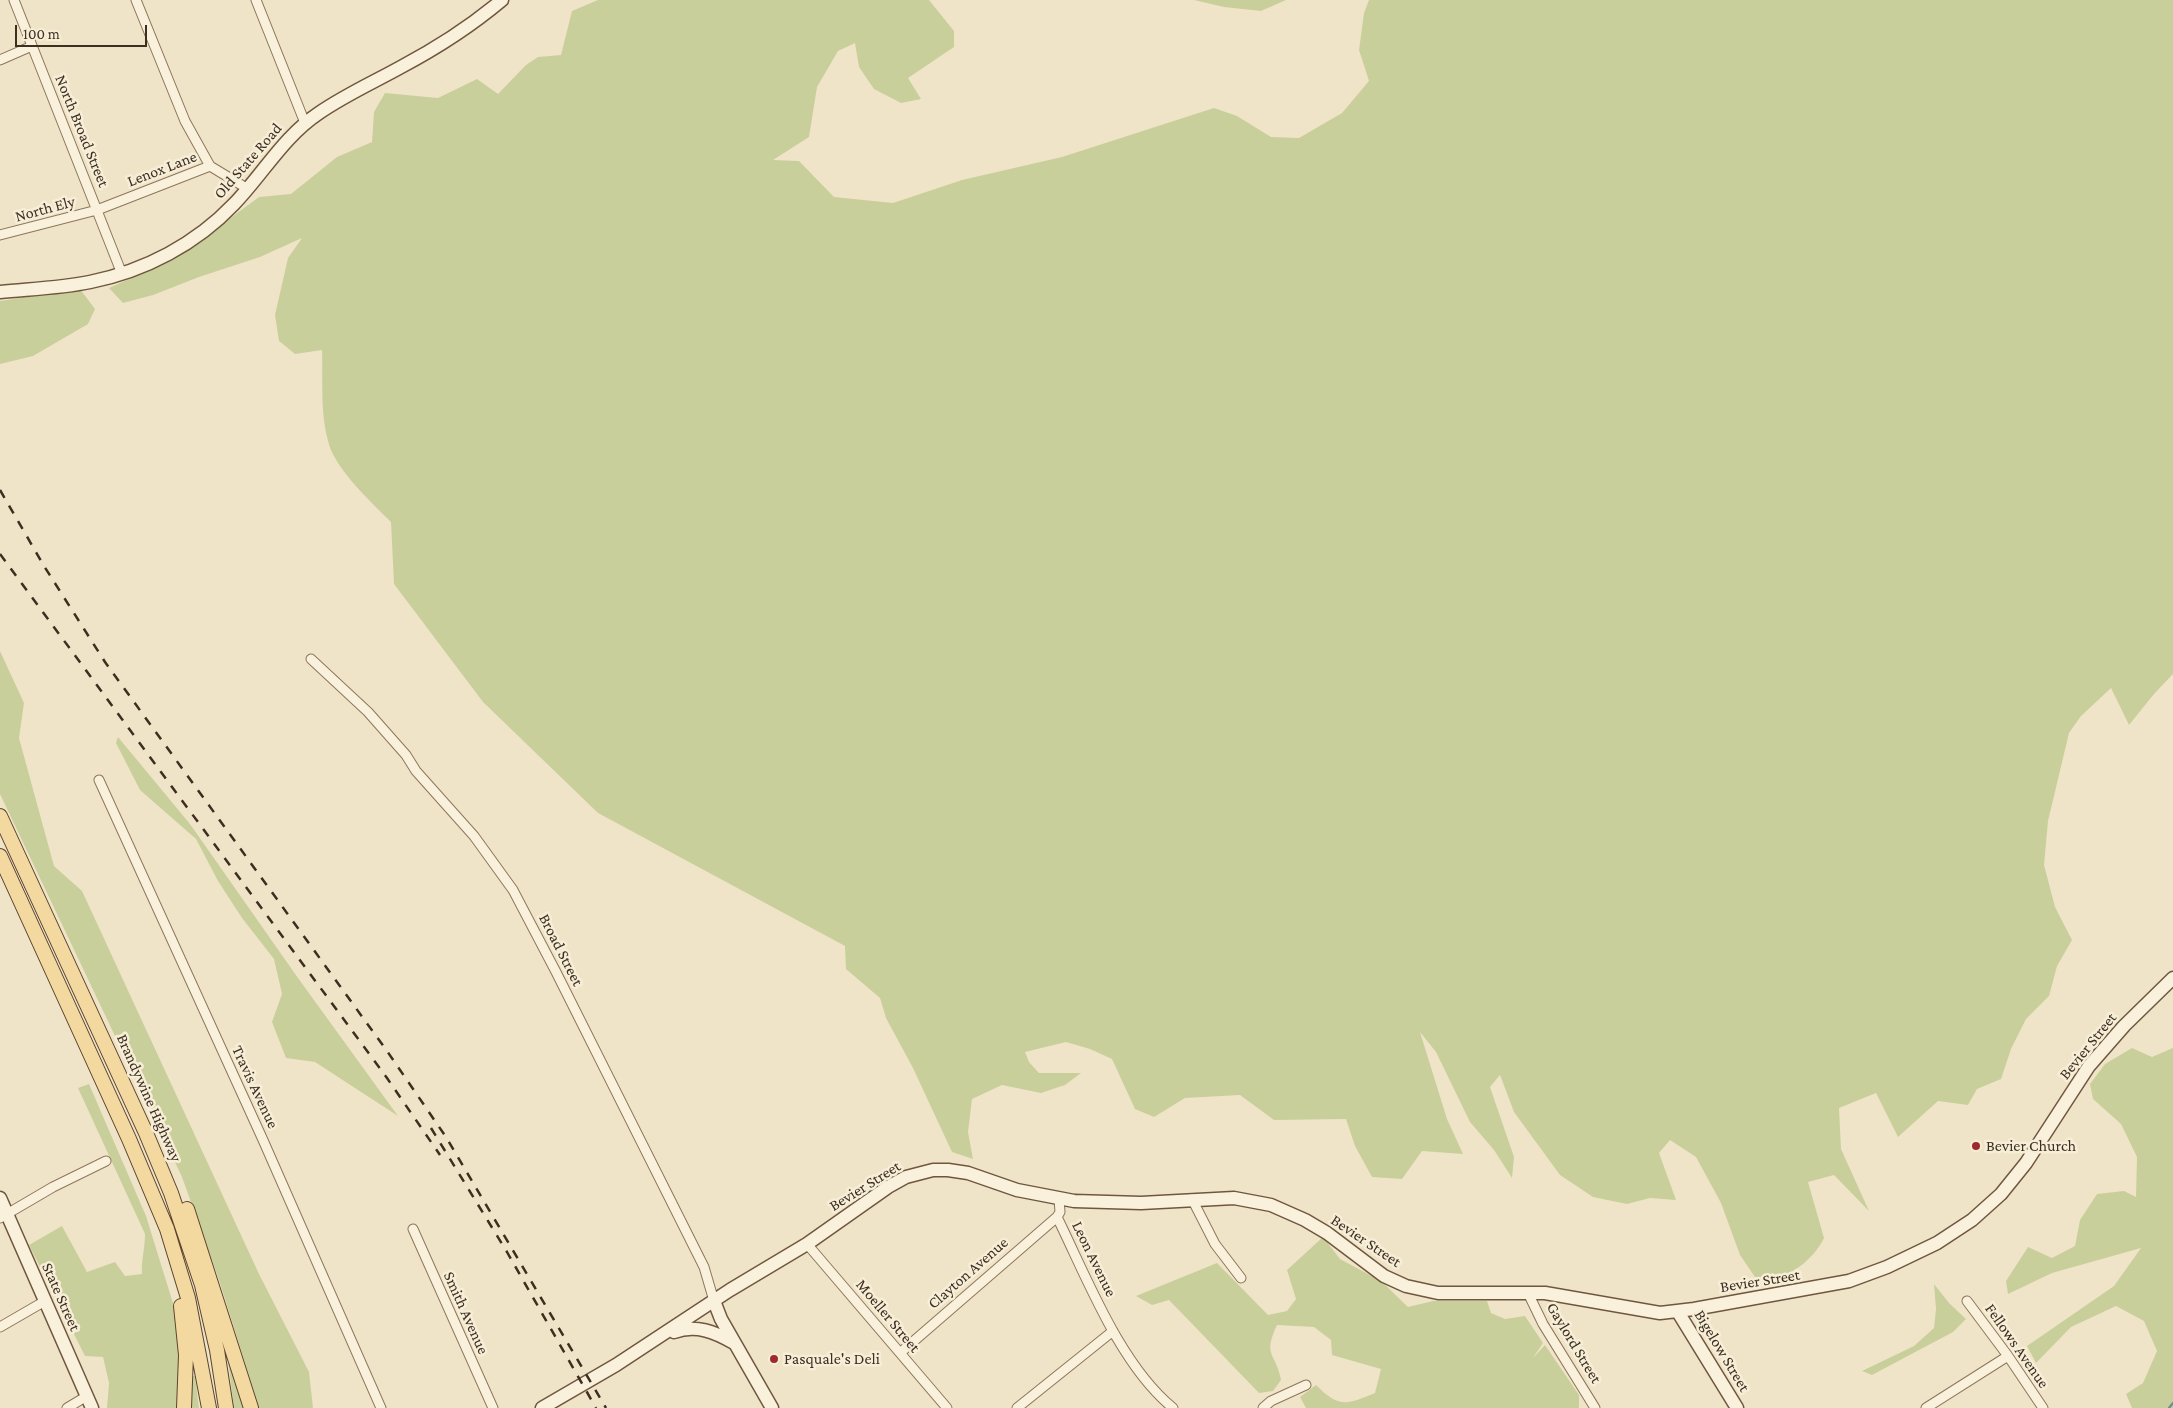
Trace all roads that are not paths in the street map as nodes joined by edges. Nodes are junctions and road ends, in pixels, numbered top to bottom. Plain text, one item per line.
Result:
1 (14, 0) edge
2 (136, 0) edge
3 (256, 0) edge
4 (502, 0) edge
5 (32, 46) junction
6 (0, 60) edge
7 (306, 123) junction
8 (210, 166) junction
9 (248, 189) junction
10 (97, 210) junction
11 (0, 235) edge
12 (122, 274) junction
13 (0, 292) edge
14 (311, 659) dead end
15 (99, 780) dead end
16 (0, 816) edge
17 (0, 856) edge
18 (2173, 978) edge
19 (133, 1104) junction
20 (106, 1161) dead end
21 (0, 1198) edge
22 (1059, 1199) junction
23 (1192, 1199) junction
24 (3, 1216) edge
25 (1057, 1217) junction
26 (167, 1229) junction
27 (413, 1229) dead end
28 (807, 1244) junction
29 (1242, 1278) dead end
30 (1528, 1292) junction
31 (45, 1301) junction
32 (714, 1301) junction
33 (1967, 1302) dead end
34 (1678, 1312) junction
35 (0, 1327) edge
36 (1113, 1331) junction
37 (658, 1338) junction
38 (734, 1343) junction
39 (900, 1353) junction
40 (2008, 1356) junction
41 (1306, 1385) dead end
42 (90, 1402) edge
43 (66, 1408) edge
44 (184, 1408) edge
45 (209, 1408) edge
46 (226, 1408) edge
47 (251, 1408) edge
48 (381, 1408) edge
49 (493, 1408) edge
50 (542, 1408) edge
51 (772, 1408) edge
52 (946, 1408) edge
53 (1017, 1408) edge
54 (1173, 1408) edge
55 (1263, 1408) edge
56 (1596, 1408) edge
57 (1737, 1408) edge
58 (1926, 1408) edge
59 (2042, 1408) edge

1 - 5 street, North Broad Street
2 - 8 street
3 - 7 street
4 - 7 street, Old State Road
5 - 6 street
5 - 10 street, North Broad Street
7 - 9 street, Old State Road
8 - 9 street
8 - 10 street, Lenox Lane
9 - 12 street, Old State Road
10 - 11 street, North Ely
10 - 12 street, North Broad Street
12 - 13 street, Old State Road
14 - 32 street, Broad Street
15 - 48 street, Travis Avenue
16 - 19 main road, Brandywine Highway
17 - 26 main road
18 - 34 street, Bevier Street
19 - 46 main road, Brandywine Highway
19 - 47 main road
20 - 24 street
21 - 24 street, State Street
22 - 23 street, Bevier Street
22 - 25 street, Leon Avenue
22 - 28 street, Bevier Street
23 - 29 street
23 - 30 street, Bevier Street
24 - 31 street, State Street
25 - 36 street, Leon Avenue
25 - 39 street, Clayton Avenue
26 - 44 main road
26 - 45 main road
27 - 49 street, Smith Avenue
28 - 32 street, Bevier Street
28 - 39 street, Moeller Street
30 - 34 street, Bevier Street
30 - 56 street, Gaylord Street
31 - 35 street
31 - 42 street, State Street
32 - 37 street, Bevier Street
32 - 38 street
33 - 40 street, Fellows Avenue
34 - 57 street, Bigelow Street
36 - 53 street
36 - 54 street, Leon Avenue
37 - 38 street
37 - 50 street, Bevier Street
38 - 51 street
39 - 52 street, Moeller Street
40 - 58 street
40 - 59 street, Fellows Avenue
41 - 55 street
42 - 43 street

